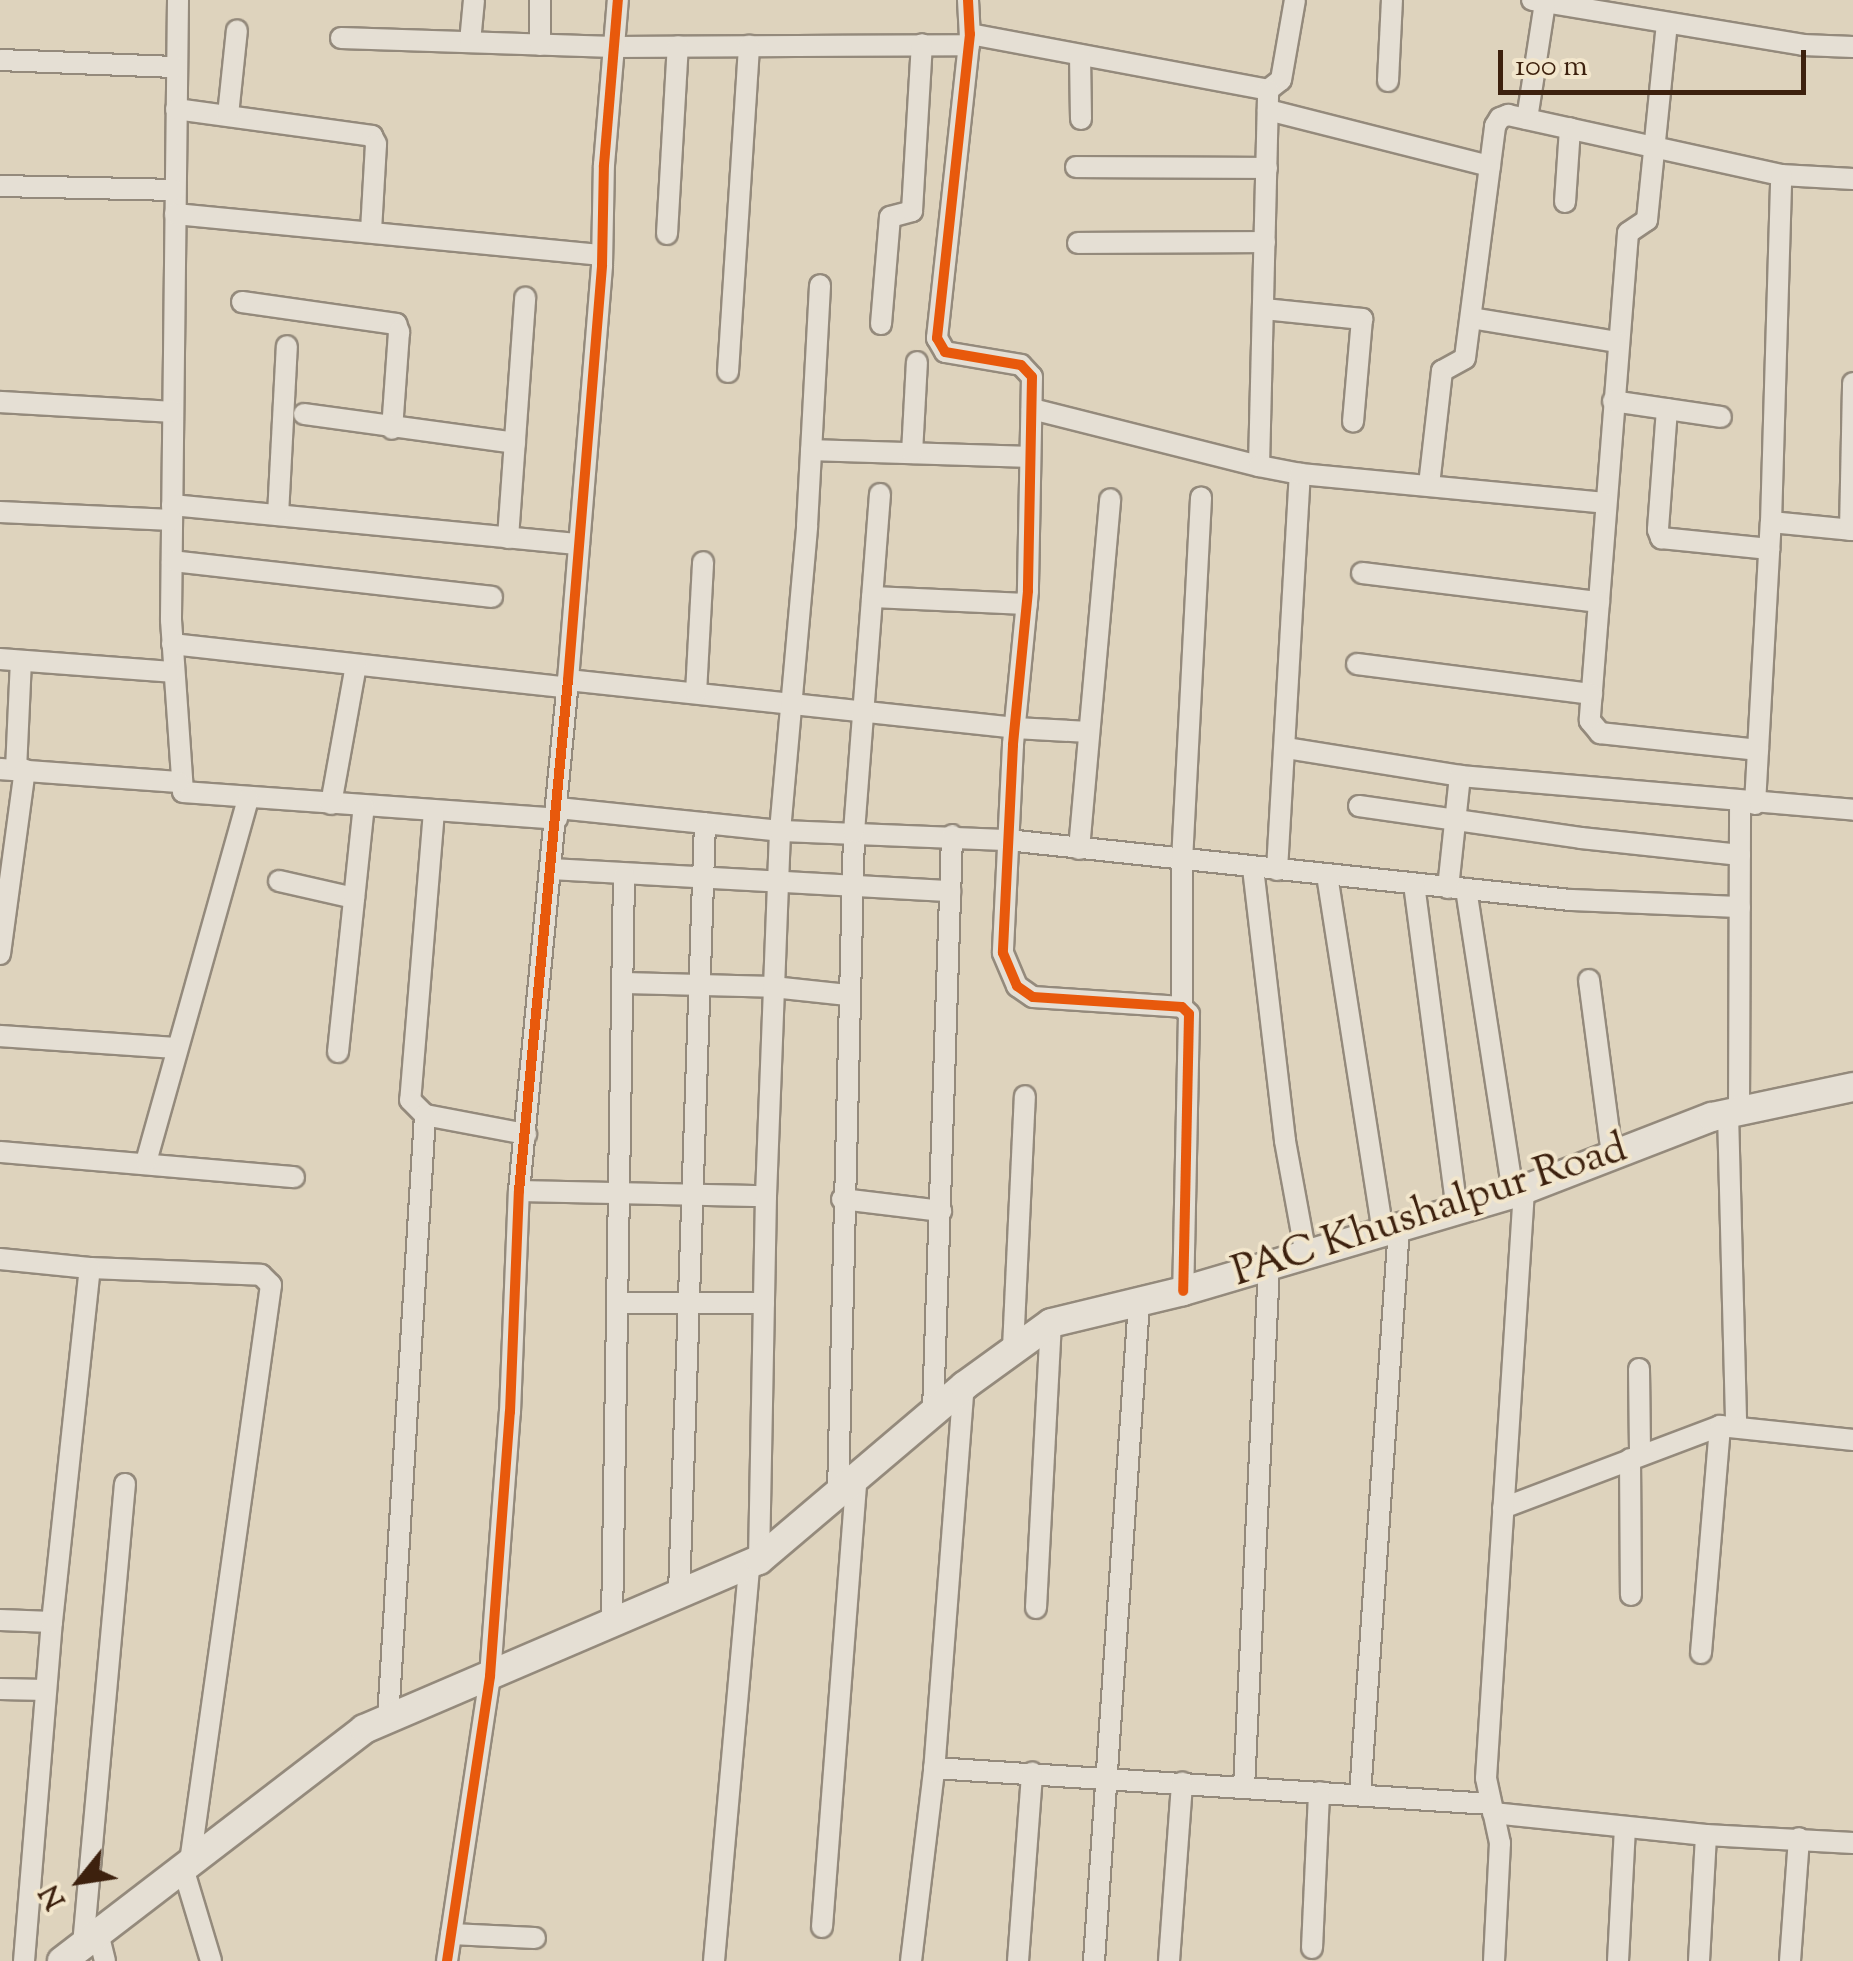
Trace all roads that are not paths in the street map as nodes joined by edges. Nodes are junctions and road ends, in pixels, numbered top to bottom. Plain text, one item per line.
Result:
1 (178, 0) edge
2 (474, 0) edge
3 (540, 0) edge
4 (618, 0) edge
5 (968, 0) edge
6 (1294, 0) edge
7 (1392, 0) edge
8 (1538, 2) edge
9 (1637, 9) edge
10 (1667, 23) junction
11 (237, 30) dead end
12 (341, 38) dead end
13 (970, 40) junction
14 (470, 42) junction
15 (540, 44) junction
16 (922, 44) junction
17 (678, 46) junction
18 (749, 46) junction
19 (614, 47) junction
20 (1853, 47) edge
21 (1080, 55) junction
22 (0, 60) edge
23 (177, 67) junction
24 (1388, 81) dead end
25 (1268, 100) junction
26 (176, 109) junction
27 (228, 115) junction
28 (1081, 119) dead end
29 (1528, 119) junction
30 (1570, 128) junction
31 (1653, 147) junction
32 (1490, 166) junction
33 (1076, 167) dead end
34 (1267, 168) junction
35 (1782, 175) junction
36 (1853, 179) edge
37 (0, 186) edge
38 (175, 190) junction
39 (1565, 202) dead end
40 (175, 214) junction
41 (371, 232) junction
42 (667, 234) dead end
43 (1265, 242) junction
44 (1078, 243) dead end
45 (600, 255) junction
46 (820, 284) dead end
47 (526, 298) dead end
48 (242, 302) dead end
49 (1264, 309) junction
50 (1470, 318) junction
51 (881, 324) dead end
52 (1617, 342) junction
53 (287, 346) dead end
54 (916, 362) dead end
55 (728, 372) dead end
56 (1853, 383) edge
57 (1613, 401) junction
58 (0, 402) edge
59 (1667, 409) junction
60 (1032, 410) junction
61 (173, 412) junction
62 (304, 414) dead end
63 (1721, 418) dead end
64 (1353, 422) dead end
65 (392, 429) junction
66 (515, 444) junction
67 (811, 450) junction
68 (912, 454) junction
69 (1030, 458) junction
70 (1259, 466) junction
71 (1300, 474) junction
72 (1429, 485) junction
73 (880, 494) dead end
74 (1201, 497) dead end
75 (1110, 499) dead end
76 (1606, 502) junction
77 (0, 512) edge
78 (172, 512) junction
79 (278, 515) junction
80 (1771, 522) junction
81 (1852, 530) edge
82 (508, 538) junction
83 (579, 544) junction
84 (1769, 549) junction
85 (172, 561) junction
86 (703, 562) dead end
87 (1362, 573) dead end
88 (492, 596) dead end
89 (872, 596) junction
90 (1598, 602) junction
91 (1027, 604) junction
92 (172, 644) junction
93 (10, 660) edge
94 (1357, 664) dead end
95 (356, 665) junction
96 (172, 672) junction
97 (568, 684) junction
98 (696, 693) junction
99 (1592, 694) junction
100 (791, 704) junction
101 (864, 711) junction
102 (1015, 728) junction
103 (1089, 732) junction
104 (1286, 748) junction
105 (1758, 750) junction
106 (14, 770) edge
107 (1460, 776) junction
108 (178, 782) junction
109 (248, 799) junction
110 (1748, 803) junction
111 (332, 804) junction
112 (364, 806) junction
113 (1358, 806) dead end
114 (1853, 810) edge
115 (434, 811) junction
116 (557, 813) junction
117 (1456, 822) junction
118 (705, 824) junction
119 (780, 831) junction
120 (854, 832) junction
121 (952, 835) junction
122 (1008, 840) junction
123 (1079, 849) junction
124 (1740, 855) junction
125 (1182, 861) junction
126 (1253, 868) junction
127 (552, 869) junction
128 (1276, 870) junction
129 (624, 875) junction
130 (1327, 875) junction
131 (703, 878) junction
132 (279, 881) dead end
133 (777, 882) junction
134 (1414, 884) junction
135 (852, 888) junction
136 (1457, 889) junction
137 (950, 891) junction
138 (354, 898) junction
139 (4, 901) edge
140 (1740, 907) junction
141 (0, 954) edge
142 (1589, 980) dead end
143 (625, 982) junction
144 (700, 985) junction
145 (773, 988) junction
146 (848, 995) junction
147 (1182, 1008) junction
148 (0, 1036) edge
149 (176, 1048) junction
150 (338, 1052) dead end
151 (1853, 1088) edge
152 (1025, 1096) dead end
153 (1734, 1112) junction
154 (425, 1115) junction
155 (526, 1134) junction
156 (0, 1152) edge
157 (1612, 1156) junction
158 (146, 1162) junction
159 (294, 1177) dead end
160 (520, 1191) junction
161 (1518, 1192) junction
162 (620, 1194) junction
163 (694, 1196) junction
164 (766, 1196) junction
165 (842, 1199) junction
166 (1457, 1210) junction
167 (941, 1211) junction
168 (1391, 1230) junction
169 (1306, 1255) junction
170 (0, 1259) edge
171 (1269, 1266) junction
172 (90, 1268) junction
173 (1184, 1291) junction
174 (1139, 1302) junction
175 (618, 1303) junction
176 (690, 1303) junction
177 (764, 1303) junction
178 (1051, 1323) junction
179 (1013, 1348) junction
180 (1639, 1370) dead end
181 (964, 1386) junction
182 (933, 1412) junction
183 (1728, 1426) junction
184 (1853, 1440) edge
185 (1635, 1457) junction
186 (125, 1484) dead end
187 (847, 1485) junction
188 (1503, 1508) junction
189 (754, 1562) junction
190 (680, 1594) junction
191 (1631, 1595) dead end
192 (1036, 1608) dead end
193 (0, 1620) edge
194 (52, 1622) junction
195 (612, 1623) junction
196 (1701, 1653) dead end
197 (490, 1676) junction
198 (0, 1689) edge
199 (46, 1690) junction
200 (388, 1719) junction
201 (934, 1768) junction
202 (1032, 1773) junction
203 (1107, 1777) junction
204 (1182, 1782) junction
205 (1244, 1786) junction
206 (1319, 1792) junction
207 (1360, 1795) junction
208 (1491, 1808) junction
209 (1625, 1828) junction
210 (1706, 1835) junction
211 (1798, 1838) junction
212 (1853, 1843) edge
213 (187, 1865) junction
214 (822, 1927) dead end
215 (451, 1934) junction
216 (534, 1938) dead end
217 (1312, 1948) dead end
218 (87, 1950) edge
219 (24, 1961) edge
220 (211, 1961) edge
221 (447, 1961) edge
222 (714, 1961) edge
223 (911, 1961) edge
224 (1018, 1961) edge
225 (1094, 1961) edge
226 (1169, 1961) edge
227 (1494, 1961) edge
228 (1618, 1961) edge
229 (1699, 1961) edge
230 (1790, 1961) edge

1 - 23 street
2 - 14 street
3 - 15 street
4 - 19 street
5 - 13 street
6 - 25 street
7 - 24 street
8 - 9 street
8 - 29 street
9 - 10 street
10 - 20 street
10 - 31 street
11 - 27 street
12 - 14 street
13 - 16 street
13 - 21 street
13 - 60 street
14 - 15 street
15 - 19 street
16 - 18 street
16 - 51 street
17 - 18 street
17 - 19 street
17 - 42 street
18 - 55 street
19 - 45 street
21 - 25 street
21 - 28 street
22 - 23 street
23 - 26 street
25 - 32 street
25 - 34 street
26 - 27 street
26 - 38 street
27 - 41 street
29 - 30 street
29 - 32 street
30 - 31 street
30 - 39 street
31 - 35 street
31 - 52 street
32 - 50 street
33 - 34 street
34 - 43 street
35 - 36 street
35 - 80 street
37 - 38 street
38 - 40 street
40 - 41 street
40 - 61 street
41 - 45 street
43 - 44 street
43 - 49 street
45 - 83 street
46 - 67 street
47 - 66 street
48 - 65 street
49 - 64 street
49 - 70 street
50 - 52 street
50 - 72 street
52 - 57 street
53 - 79 street
54 - 68 street
56 - 81 street
57 - 59 street
57 - 76 street
58 - 61 street
59 - 63 street
59 - 84 street
60 - 69 street
60 - 70 street
61 - 78 street
62 - 65 street
65 - 66 street
66 - 82 street
67 - 68 street
67 - 100 street
68 - 69 street
69 - 91 street
70 - 71 street
71 - 72 street
71 - 104 street
72 - 76 street
73 - 89 street
74 - 125 street
75 - 103 street
76 - 90 street
77 - 78 street
78 - 79 street
78 - 85 street
79 - 82 street
80 - 81 street
80 - 84 street
82 - 83 street
83 - 97 street
84 - 105 street
85 - 88 street
85 - 92 street
86 - 98 street
87 - 90 street
89 - 91 street
89 - 101 street
90 - 99 street
91 - 102 street
92 - 95 street
92 - 96 street
93 - 96 street
93 - 106 street
94 - 99 street
95 - 97 street
95 - 111 street
96 - 108 street
97 - 98 street
97 - 116 street
98 - 100 street
99 - 105 street
100 - 101 street
100 - 119 street
101 - 102 street
101 - 120 street
102 - 103 street
102 - 122 street
103 - 123 street
104 - 107 street
104 - 128 street
105 - 110 street
106 - 108 street
106 - 139 street
107 - 110 street
107 - 117 street
108 - 109 street
109 - 111 street
109 - 149 street
110 - 114 street
110 - 124 street
111 - 112 street
112 - 115 street
112 - 138 street
113 - 117 street
115 - 116 street
115 - 154 street
116 - 118 street
116 - 127 street
117 - 124 street
117 - 136 street
118 - 119 street
118 - 131 street
119 - 120 street
119 - 133 street
120 - 121 street
120 - 135 street
121 - 122 street
121 - 137 street
122 - 123 street
122 - 147 street
123 - 125 street
124 - 140 street
125 - 126 street
125 - 147 street
126 - 128 street
126 - 169 street
127 - 129 street
127 - 155 street
128 - 130 street
129 - 131 street
129 - 143 street
130 - 134 street
130 - 168 street
131 - 133 street
131 - 144 street
132 - 138 street
133 - 135 street
133 - 145 street
134 - 136 street
134 - 166 street
135 - 137 street
135 - 146 street
136 - 140 street
136 - 161 street
137 - 167 street
138 - 150 street
139 - 141 street
140 - 153 street
142 - 157 street
143 - 144 street
143 - 162 street
144 - 145 street
144 - 163 street
145 - 146 street
145 - 164 street
146 - 165 street
147 - 173 street
148 - 149 street
149 - 158 street
151 - 153 main road, PAC Khushalpur Road
152 - 179 street
153 - 157 main road, PAC Khushalpur Road
153 - 183 street
154 - 155 street
154 - 200 street
155 - 160 street
156 - 158 street
157 - 161 main road, PAC Khushalpur Road
158 - 159 street
160 - 162 street
160 - 197 street
161 - 166 main road, PAC Khushalpur Road
161 - 188 street
162 - 163 street
162 - 175 street
163 - 164 street
163 - 176 street
164 - 177 street
165 - 167 street
165 - 187 street
166 - 168 main road, PAC Khushalpur Road
167 - 182 street
168 - 169 main road, PAC Khushalpur Road
168 - 207 street
169 - 171 main road, PAC Khushalpur Road
170 - 172 street
171 - 173 main road, PAC Khushalpur Road
171 - 205 street
172 - 194 street
172 - 213 street
173 - 174 main road, PAC Khushalpur Road
174 - 178 main road, PAC Khushalpur Road
174 - 203 street
175 - 176 street
175 - 195 street
176 - 177 street
176 - 190 street
177 - 189 street
178 - 179 main road, PAC Khushalpur Road
178 - 192 street
179 - 181 main road, PAC Khushalpur Road
180 - 185 street
181 - 182 main road, PAC Khushalpur Road
181 - 201 street
182 - 187 main road, PAC Khushalpur Road
183 - 184 street
183 - 185 street
183 - 196 street
185 - 188 street
185 - 191 street
186 - 218 street
187 - 189 main road, PAC Khushalpur Road
187 - 214 street
188 - 208 street
189 - 190 main road, PAC Khushalpur Road
189 - 222 street
190 - 195 main road, PAC Khushalpur Road
193 - 194 street
194 - 199 street
195 - 197 main road, PAC Khushalpur Road
197 - 200 main road, PAC Khushalpur Road
197 - 215 street
198 - 199 street
199 - 219 street
200 - 213 main road, PAC Khushalpur Road
201 - 202 street
201 - 223 street
202 - 203 street
202 - 224 street
203 - 204 street
203 - 225 street
204 - 205 street
204 - 226 street
205 - 206 street
206 - 207 street
206 - 217 street
207 - 208 street
208 - 209 street
208 - 227 street
209 - 210 street
209 - 228 street
210 - 211 street
210 - 229 street
211 - 212 street
211 - 230 street
213 - 218 main road, PAC Khushalpur Road
213 - 220 street
215 - 216 street
215 - 221 street

